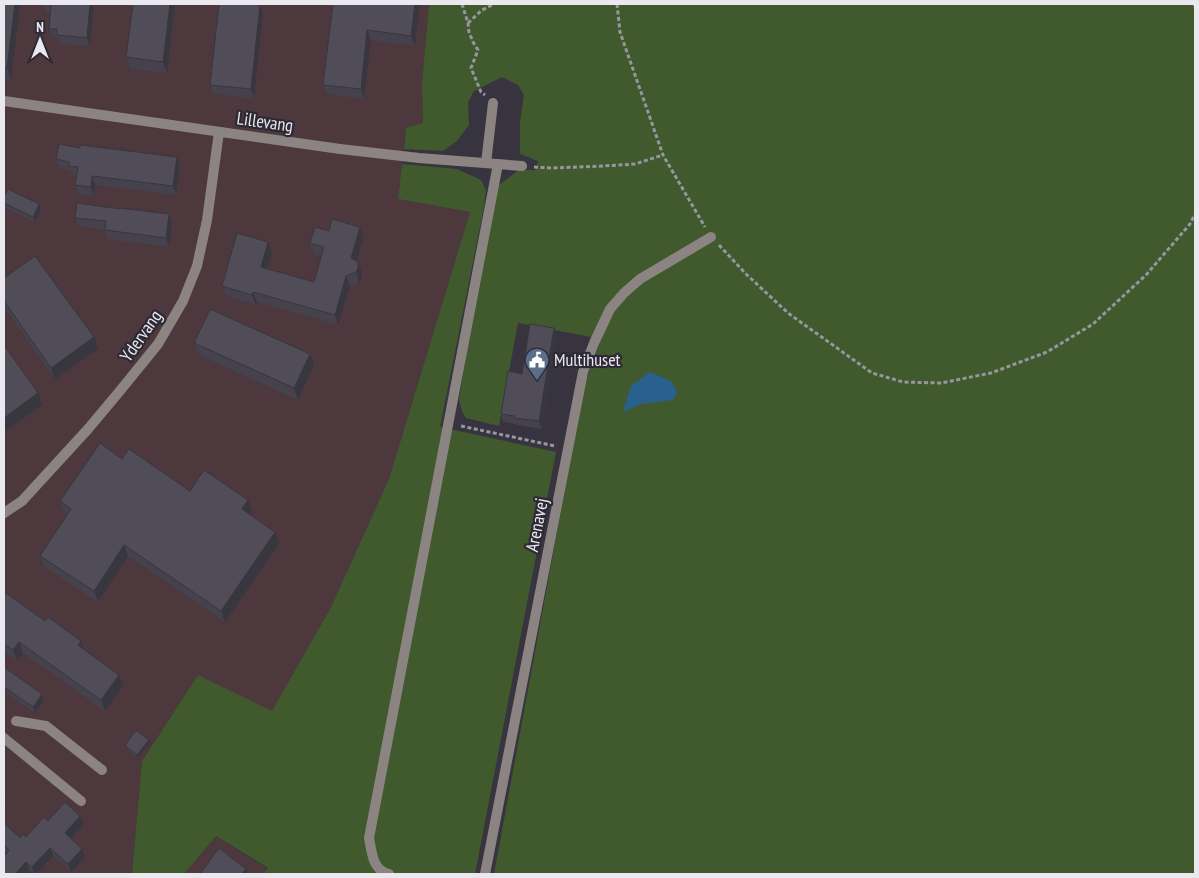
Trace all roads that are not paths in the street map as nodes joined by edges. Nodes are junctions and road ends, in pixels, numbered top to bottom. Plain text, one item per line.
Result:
1 (4, 102) edge
2 (493, 103) road end
3 (220, 132) junction
4 (486, 163) junction
5 (498, 164) junction
6 (522, 166) road end
7 (711, 237) road end
8 (4, 513) edge
9 (16, 721) dead end
10 (4, 738) edge
11 (102, 770) dead end
12 (81, 801) dead end
13 (389, 874) edge
14 (485, 874) edge

1 - 3 street, Lillevang
2 - 4 street
3 - 4 street, Lillevang
3 - 8 street, Ydervang
4 - 5 street, Lillevang
5 - 6 street, Lillevang
5 - 13 street
7 - 14 street, Arenavej
9 - 11 street
10 - 12 street

